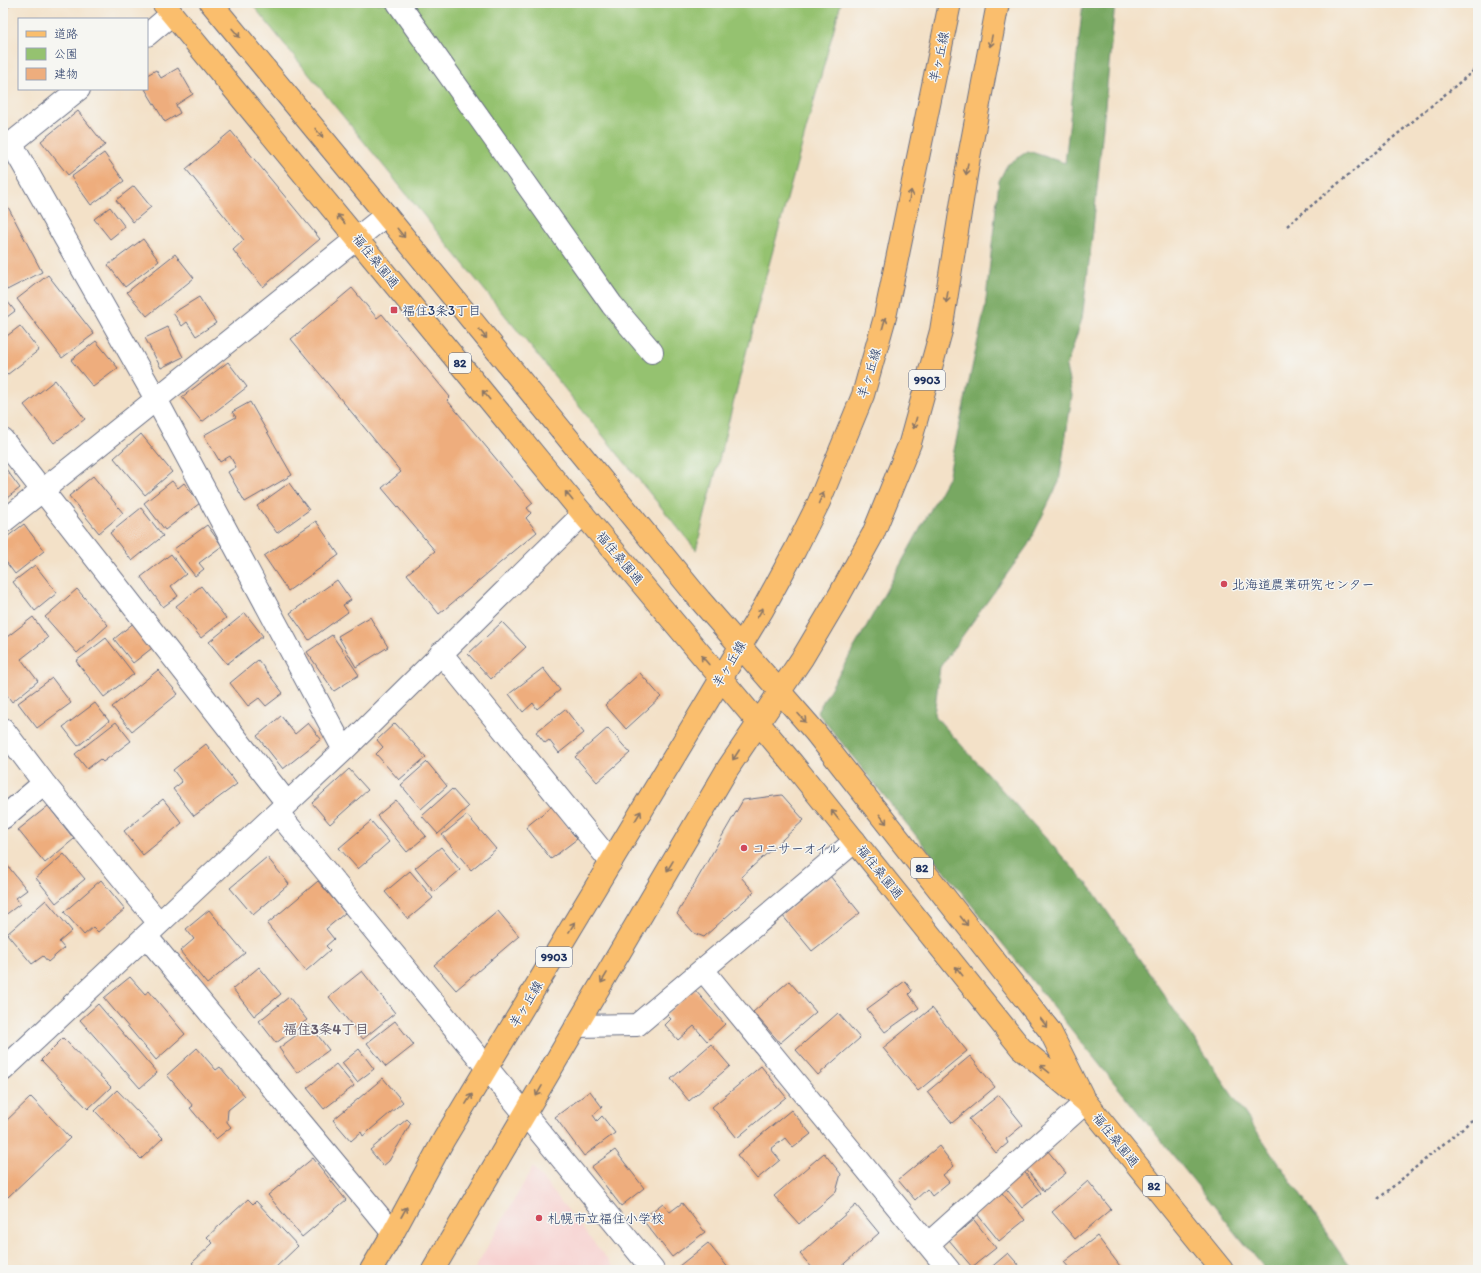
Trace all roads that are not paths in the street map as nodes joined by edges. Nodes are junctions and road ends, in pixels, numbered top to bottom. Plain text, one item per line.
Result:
1 (211, 3) edge
2 (398, 3) edge
3 (950, 3) edge
4 (998, 3) edge
5 (168, 9) edge
6 (148, 33) edge
7 (78, 90) edge
8 (7, 146) edge
9 (386, 215) junction
10 (357, 239) junction
11 (652, 352) dead end
12 (156, 399) junction
13 (3, 440) edge
14 (43, 490) junction
15 (583, 514) junction
16 (3, 522) edge
17 (740, 646) junction
18 (441, 653) junction
19 (720, 678) junction
20 (779, 691) junction
21 (758, 722) junction
22 (3, 729) edge
23 (344, 750) junction
24 (44, 783) junction
25 (282, 808) junction
26 (3, 818) edge
27 (856, 841) junction
28 (611, 862) junction
29 (152, 929) junction
30 (703, 970) junction
31 (576, 1026) junction
32 (488, 1069) junction
33 (3, 1070) edge
34 (1086, 1102) junction
35 (526, 1114) junction
36 (393, 1233) junction
37 (928, 1244) junction
38 (371, 1270) edge
39 (433, 1270) edge
40 (653, 1270) edge
41 (949, 1270) edge
42 (1222, 1270) edge

1 -> 9 main road, 福住桑園通 / 82
2 - 11 street
17 -> 3 main road, 羊ヶ丘線 / 9903
4 -> 20 main road, 9903
5 - 6 street
10 -> 5 main road, 福住桑園通 / 82
7 - 8 street
8 - 12 street
9 - 10 street
9 -> 17 main road, 福住桑園通 / 82
10 - 12 street
15 -> 10 main road, 福住桑園通 / 82
12 - 14 street
12 - 23 street
13 - 14 street
14 - 16 street
14 - 25 street
15 - 18 street
19 -> 15 main road, 福住桑園通 / 82
17 - 19 main road, 羊ヶ丘線 / 9903
17 - 20 main road, 福住桑園通 / 82
18 - 23 street
18 - 28 street
19 - 21 main road, 福住桑園通 / 82
28 -> 19 main road, 羊ヶ丘線 / 9903
20 - 21 main road, 9903
20 -> 34 main road, 福住桑園通 / 82
27 -> 21 main road, 福住桑園通 / 82
21 -> 31 main road, 9903
22 - 24 street
23 - 25 street
24 - 26 street
24 - 29 street
25 - 29 street
25 - 32 street
27 - 30 street
34 -> 27 main road, 福住桑園通 / 82
32 -> 28 main road, 羊ヶ丘線 / 9903
29 - 33 street
29 - 36 street
30 - 31 street
30 - 37 street
31 -> 35 main road, 9903
32 - 35 street
36 -> 32 main road, 羊ヶ丘線 / 9903
34 - 37 street
34 - 42 main road, 福住桑園通 / 82
35 - 39 main road, 9903
35 - 40 street
36 - 38 main road, 羊ヶ丘線 / 9903
37 - 41 street

